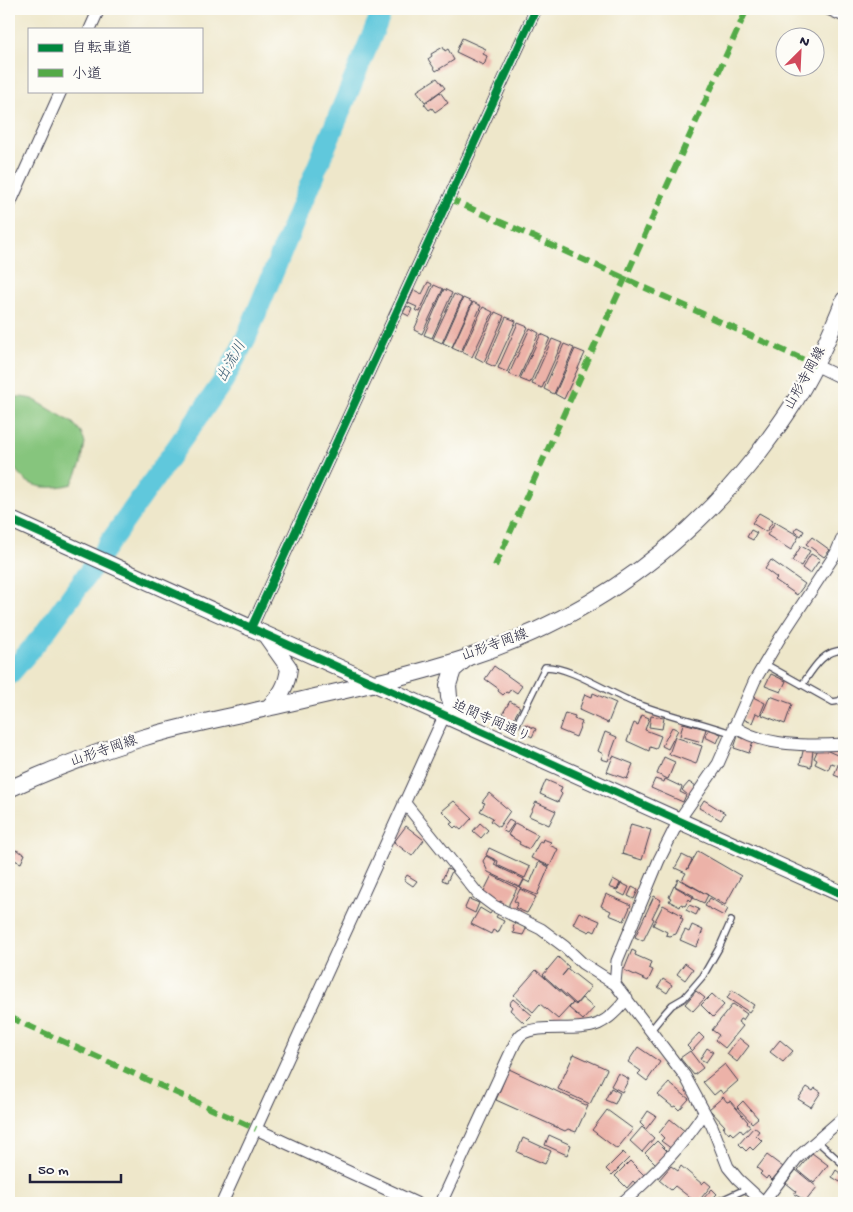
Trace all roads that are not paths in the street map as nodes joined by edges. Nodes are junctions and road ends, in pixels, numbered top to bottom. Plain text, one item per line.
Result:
1 (99, 9) edge
2 (536, 9) edge
3 (828, 9) edge
4 (844, 16) edge
5 (90, 28) edge
6 (61, 92) edge
7 (12, 190) edge
8 (9, 206) edge
9 (844, 300) edge
10 (815, 365) junction
11 (844, 379) edge
12 (9, 519) edge
13 (844, 534) edge
14 (257, 631) junction
15 (844, 650) edge
16 (467, 658) junction
17 (765, 664) junction
18 (374, 683) junction
19 (802, 685) junction
20 (844, 697) edge
21 (268, 708) junction
22 (445, 714) junction
23 (517, 724) dead end
24 (733, 729) junction
25 (480, 730) junction
26 (844, 744) edge
27 (9, 789) edge
28 (404, 802) junction
29 (679, 820) junction
30 (844, 895) edge
31 (731, 921) dead end
32 (615, 984) junction
33 (627, 998) junction
34 (651, 1030) junction
35 (704, 1113) junction
36 (844, 1118) edge
37 (256, 1129) junction
38 (817, 1141) junction
39 (844, 1164) edge
40 (748, 1188) junction
41 (222, 1203) edge
42 (416, 1203) edge
43 (441, 1203) edge
44 (622, 1203) edge
45 (715, 1203) edge
46 (764, 1203) edge

1 - 5 street
2 - 14 street
3 - 4 street
6 - 7 street
7 - 8 street
9 - 10 main road, 山形寺岡線
10 - 11 street
10 - 16 main road, 山形寺岡線
12 - 14 main road, 迫間寺岡通り
13 - 17 street
14 - 18 main road, 迫間寺岡通り
14 - 21 main road
15 - 19 lane
16 - 18 main road, 山形寺岡線
16 - 25 main road
17 - 19 lane
17 - 24 street
18 - 21 main road, 山形寺岡線
18 - 22 main road, 迫間寺岡通り
19 - 20 lane
21 - 27 main road, 山形寺岡線
22 - 25 main road, 迫間寺岡通り
22 - 28 street
23 - 24 lane
24 - 26 street
24 - 29 street
25 - 29 main road, 迫間寺岡通り
28 - 32 street
28 - 37 street
29 - 30 main road, 迫間寺岡通り
29 - 32 street
31 - 34 lane
32 - 33 street
33 - 34 street
33 - 43 street
34 - 35 street
35 - 40 street
35 - 44 street
36 - 38 street
37 - 41 street
37 - 42 street
38 - 39 lane
38 - 46 street
40 - 45 lane
40 - 46 street

